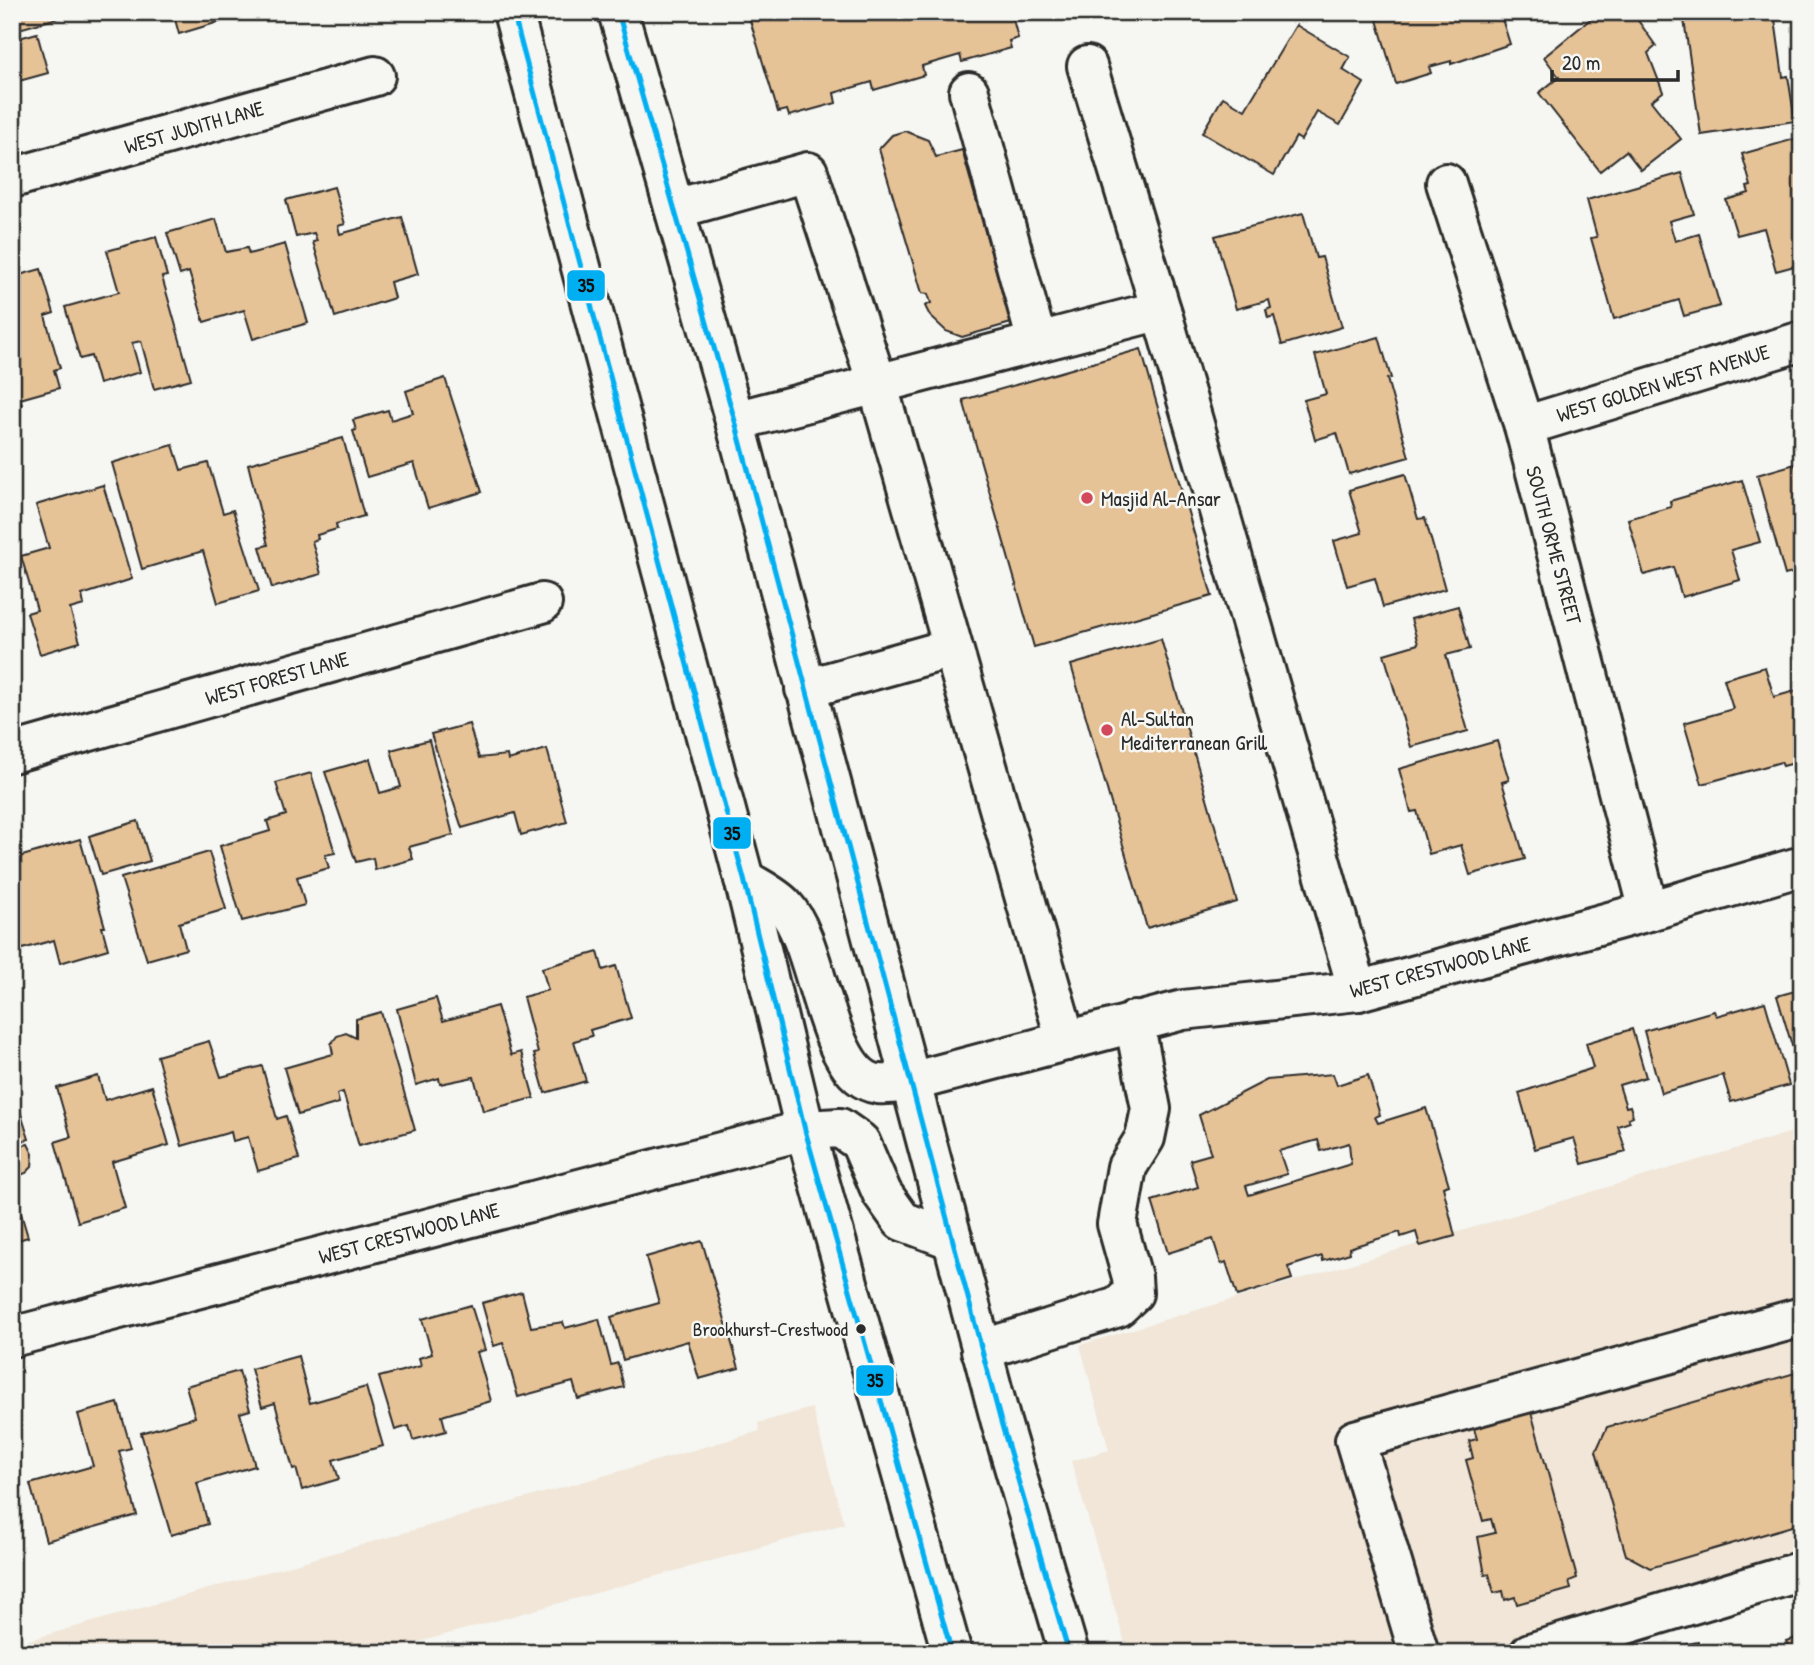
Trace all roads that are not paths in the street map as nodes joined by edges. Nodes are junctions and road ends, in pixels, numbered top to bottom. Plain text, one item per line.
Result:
1 (513, 12) edge
2 (618, 12) edge
3 (1087, 66) dead end
4 (375, 76) dead end
5 (969, 92) dead end
6 (12, 178) edge
7 (1446, 183) dead end
8 (675, 209) junction
9 (1161, 310) junction
10 (1802, 341) edge
11 (1037, 342) junction
12 (877, 383) junction
13 (736, 421) junction
14 (1524, 426) junction
15 (542, 603) dead end
16 (952, 648) junction
17 (805, 690) junction
18 (12, 753) edge
19 (1802, 866) edge
20 (744, 879) junction
21 (1649, 911) junction
22 (1358, 991) junction
23 (1134, 1021) junction
24 (1066, 1041) junction
25 (910, 1082) junction
26 (805, 1129) junction
27 (953, 1240) junction
28 (1802, 1317) edge
29 (12, 1337) edge
30 (981, 1350) junction
31 (1802, 1571) edge
32 (952, 1653) edge
33 (1069, 1653) edge
34 (1419, 1653) edge
35 (1530, 1653) edge

1 - 20 main road
2 - 8 main road
3 - 9 main road
4 - 6 main road, WEST JUDITH LANE
5 - 11 main road
7 - 14 main road, SOUTH ORME STREET
8 - 12 main road
8 - 13 main road
9 - 11 main road
9 - 22 main road
10 - 14 main road, WEST GOLDEN WEST AVENUE
11 - 12 main road
12 - 13 main road
12 - 16 main road
13 - 17 main road
14 - 21 main road, SOUTH ORME STREET
15 - 18 main road, WEST FOREST LANE
16 - 17 main road
16 - 24 main road
17 - 25 main road
19 - 21 main road, WEST CRESTWOOD LANE
20 - 25 main road, WEST CRESTWOOD LANE
20 - 26 main road
21 - 22 main road, WEST CRESTWOOD LANE
22 - 23 main road, WEST CRESTWOOD LANE
23 - 24 main road, WEST CRESTWOOD LANE
23 - 30 main road
24 - 25 main road, WEST CRESTWOOD LANE
25 - 27 main road
26 - 27 main road, WEST CRESTWOOD LANE
26 - 29 main road, WEST CRESTWOOD LANE
26 - 32 main road
27 - 30 main road
28 - 34 main road
30 - 33 main road
31 - 35 main road

